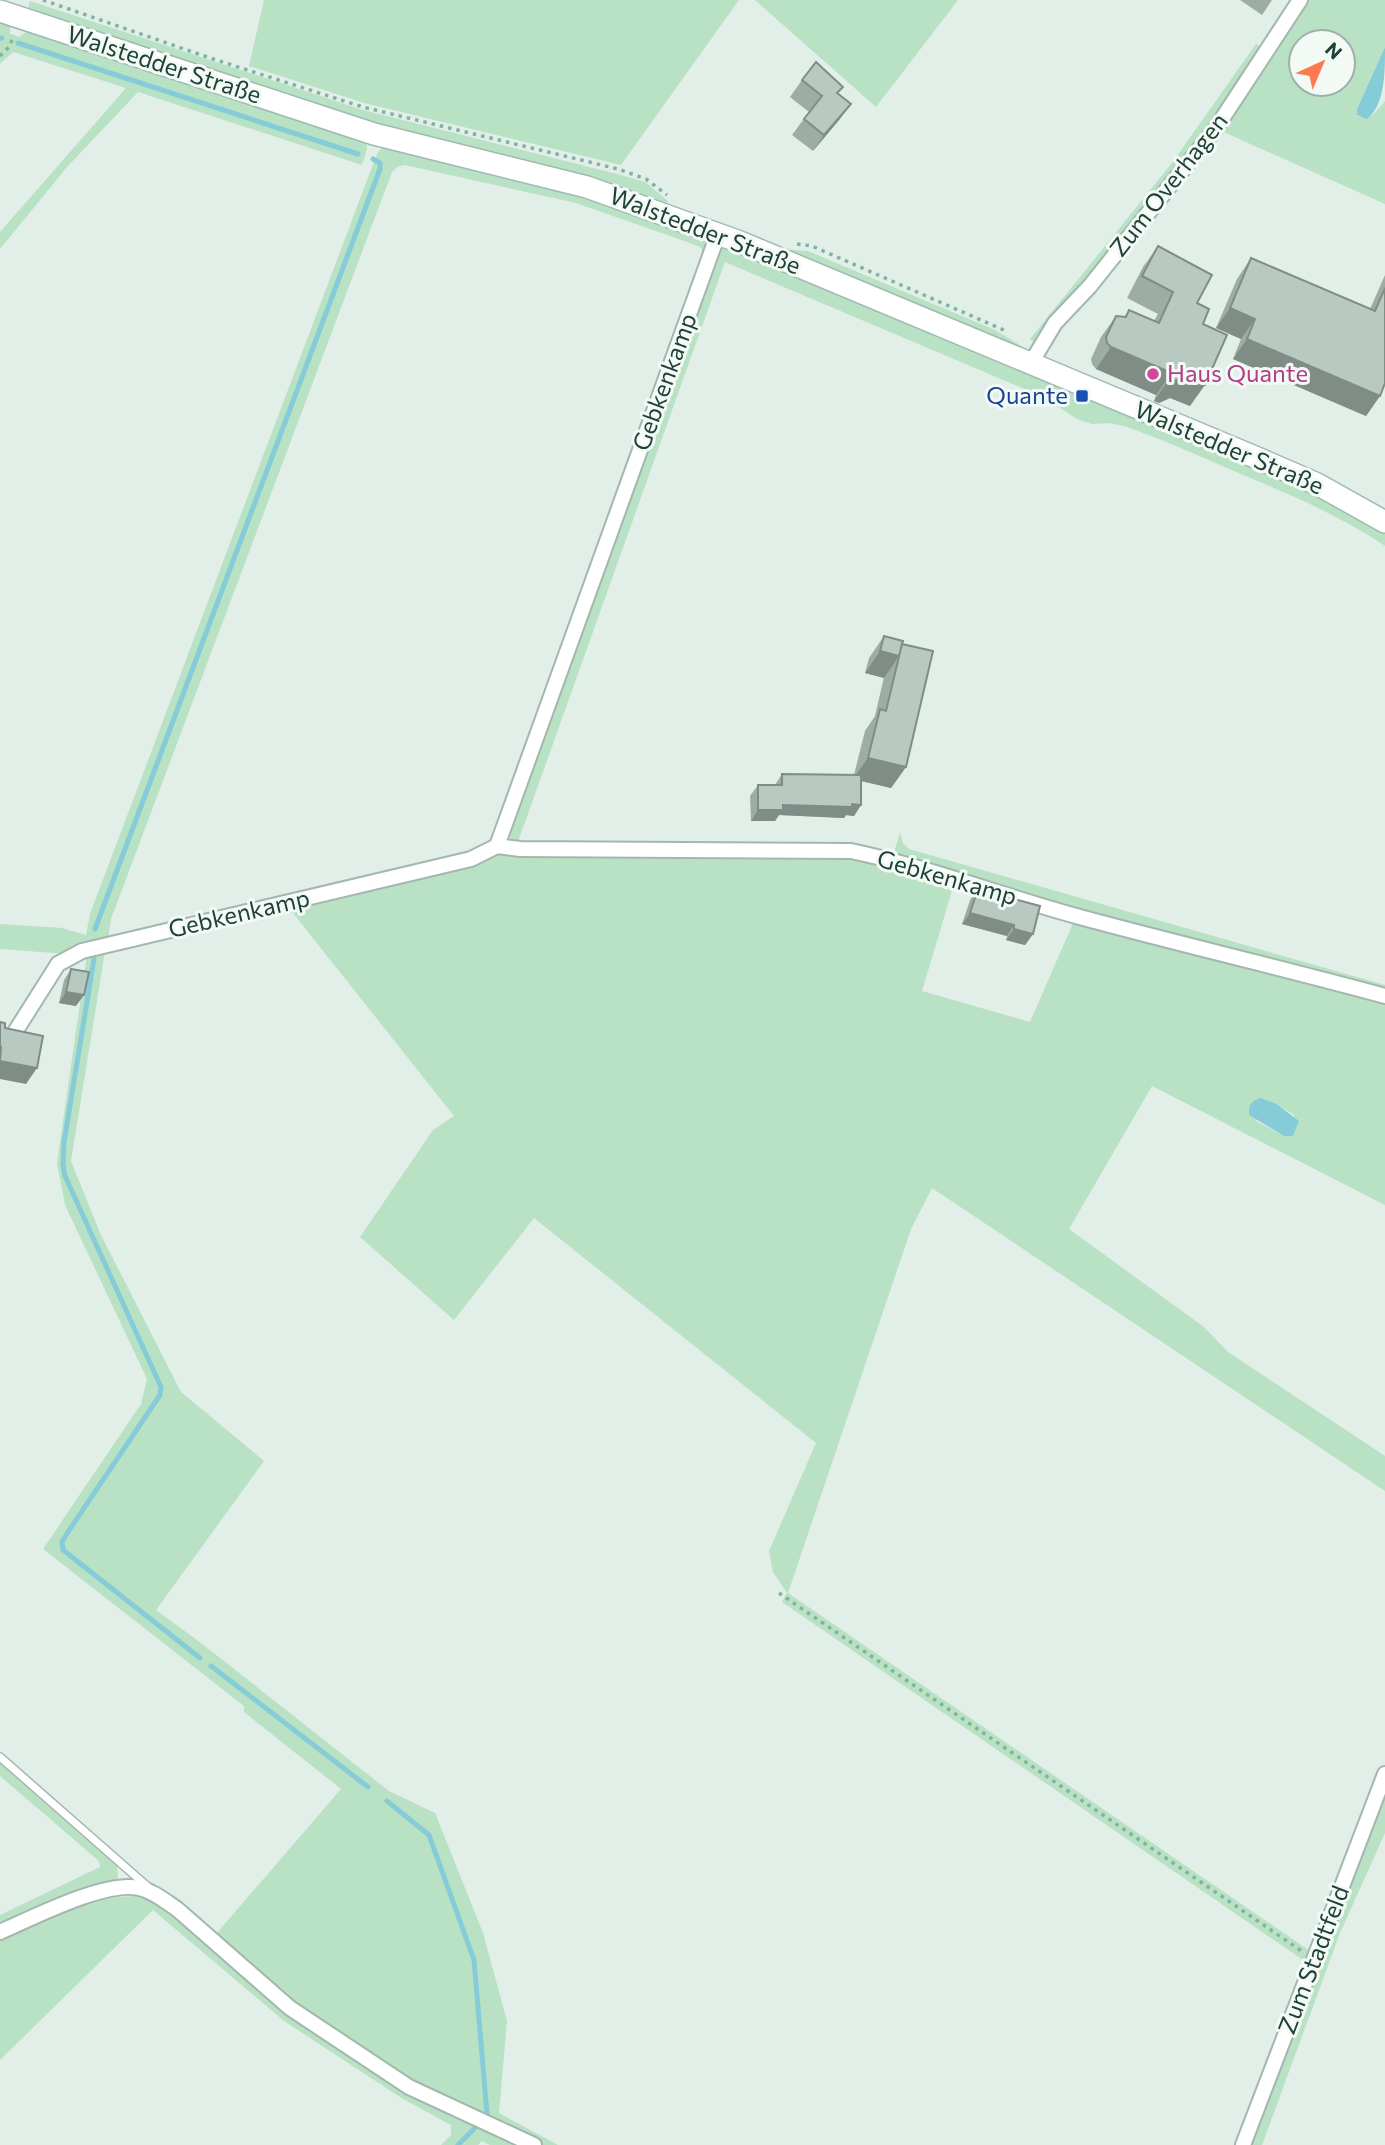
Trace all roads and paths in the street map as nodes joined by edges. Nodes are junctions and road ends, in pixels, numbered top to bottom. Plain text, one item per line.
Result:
1 (43, 0) edge
2 (1300, 0) edge
3 (10, 15) edge
4 (0, 56) edge
5 (669, 197) dead end
6 (718, 234) junction
7 (1031, 363) junction
8 (1385, 522) edge
9 (497, 846) junction
10 (1385, 996) edge
11 (15, 1032) edge
12 (779, 1593) dead end
13 (0, 1757) edge
14 (1385, 1774) edge
15 (156, 1895) junction
16 (0, 1932) edge
17 (1314, 1960) junction
18 (534, 2145) edge
19 (1243, 2145) edge

1 - 5 path
2 - 7 street, Zum Overhagen
3 - 4 path
3 - 6 main road, Walstedder Straße
6 - 7 main road, Walstedder Straße
6 - 9 street, Gebkenkamp
7 - 8 main road, Walstedder Straße
9 - 10 street, Gebkenkamp
9 - 11 street, Gebkenkamp
12 - 17 path
13 - 15 lane
14 - 17 street, Zum Stadtfeld
15 - 16 street
15 - 18 street
17 - 19 street, Zum Stadtfeld

